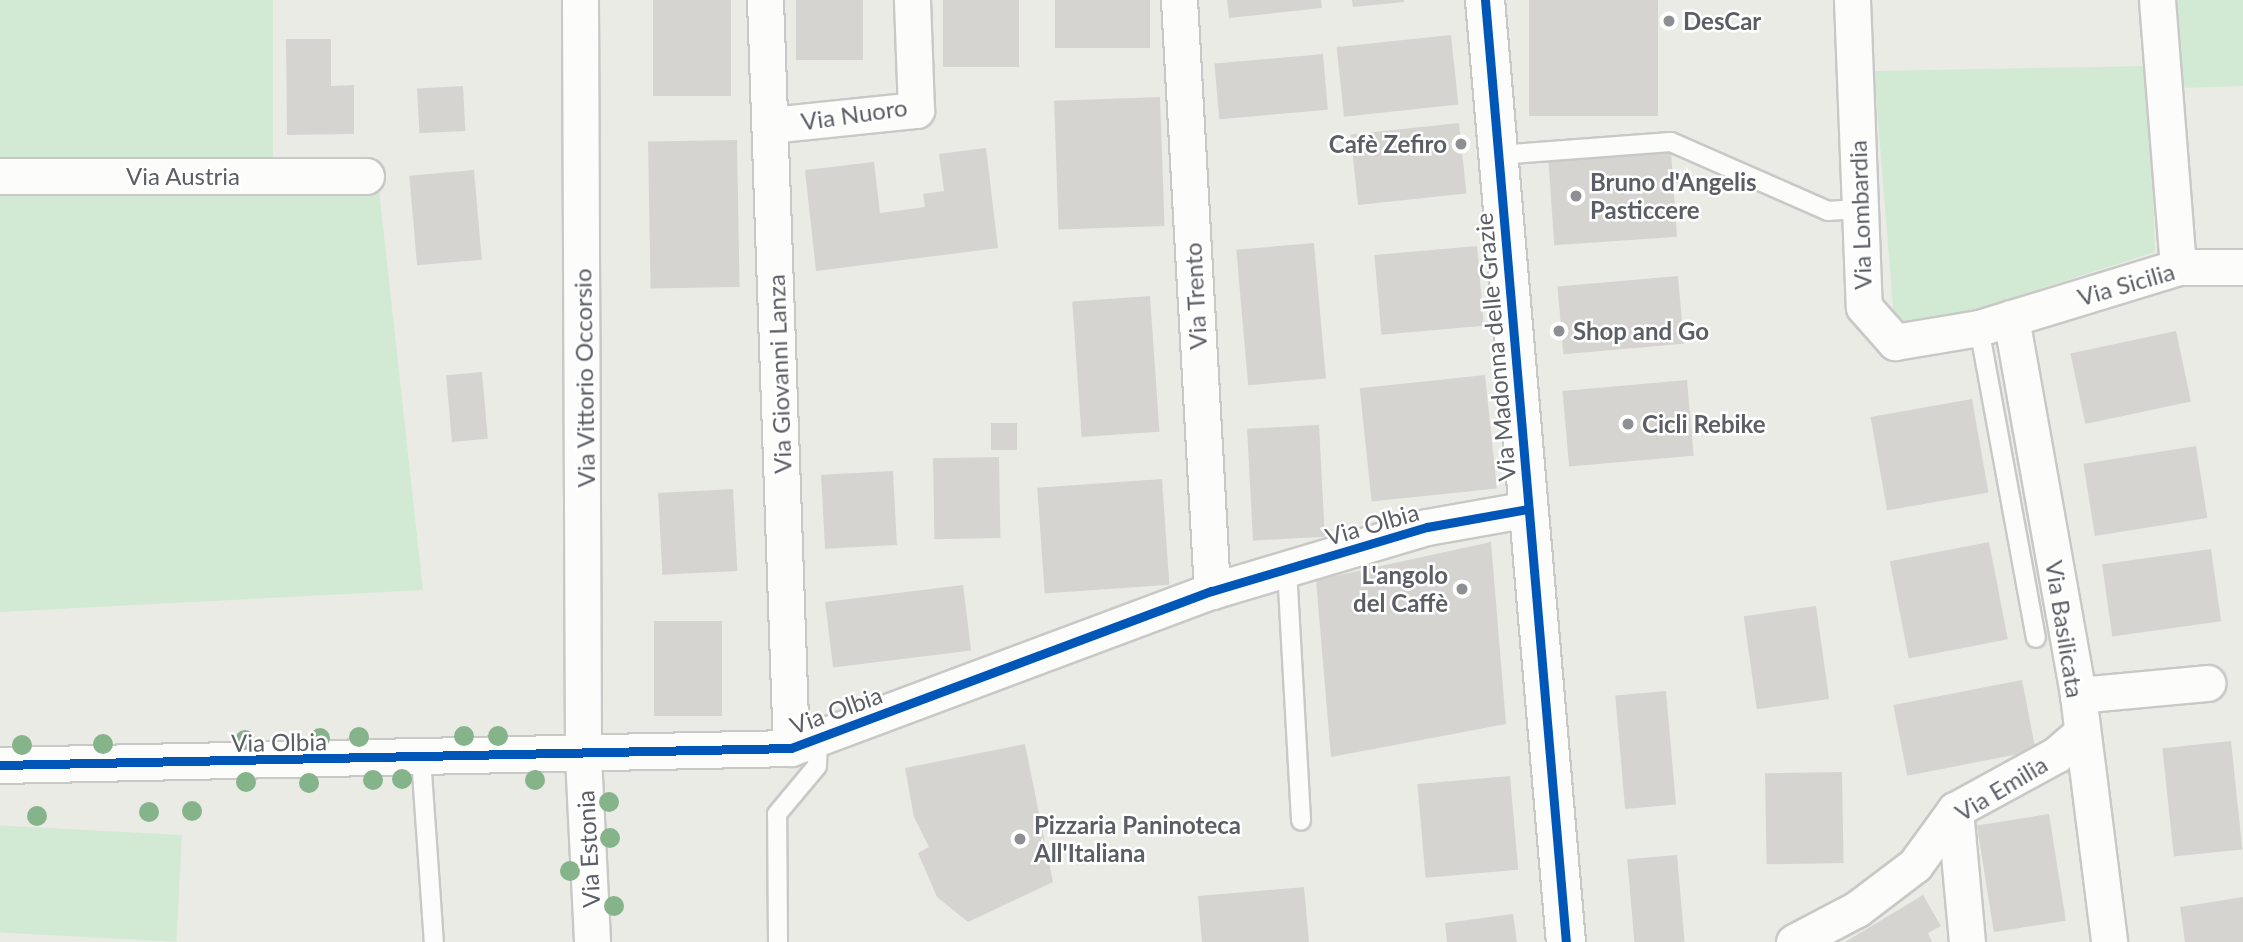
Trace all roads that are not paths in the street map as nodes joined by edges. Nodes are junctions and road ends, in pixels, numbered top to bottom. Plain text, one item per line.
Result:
1 (580, 0) edge
2 (765, 0) edge
3 (912, 0) edge
4 (1179, 0) edge
5 (1485, 0) edge
6 (1852, 0) edge
7 (2157, 0) edge
8 (770, 125) junction
9 (1498, 155) junction
10 (0, 176) edge
11 (366, 176) dead end
12 (1860, 209) junction
13 (2178, 267) junction
14 (2243, 267) edge
15 (1995, 323) junction
16 (1528, 509) junction
17 (1287, 569) junction
18 (1212, 592) junction
19 (2036, 638) dead end
20 (2207, 683) dead end
21 (2078, 695) junction
22 (2079, 735) junction
23 (805, 743) junction
24 (583, 756) junction
25 (421, 758) junction
26 (0, 765) edge
27 (1955, 810) junction
28 (1301, 821) dead end
29 (434, 942) edge
30 (592, 942) edge
31 (778, 942) edge
32 (1566, 942) edge
33 (1794, 942) edge
34 (1967, 942) edge
35 (2109, 942) edge

1 - 24 street, Via Vittorio Occorsio
2 - 8 street, Via Giovanni Lanza
3 - 8 street, Via Nuoro
4 - 18 street, Via Trento
5 - 9 street, Via Madonna delle Grazie
6 - 12 street, Via Lombardia
7 - 13 street
8 - 23 street, Via Giovanni Lanza
9 - 12 lane
9 - 16 street, Via Madonna delle Grazie
10 - 11 street, Via Austria
12 - 15 street, Via Lombardia
13 - 14 street, Via Sicilia
13 - 15 street, Via Sicilia
15 - 19 lane
15 - 21 street, Via Basilicata
16 - 17 street, Via Olbia
16 - 32 street, Via Madonna delle Grazie
17 - 18 street, Via Olbia
17 - 28 lane
18 - 23 street, Via Olbia
20 - 21 street
21 - 22 street, Via Basilicata
22 - 27 street, Via Emilia
22 - 35 street, Via Basilicata
23 - 24 street, Via Olbia
23 - 31 lane
24 - 25 street, Via Olbia
24 - 30 street, Via Estonia
25 - 26 street, Via Olbia
25 - 29 lane
27 - 33 street, Via Emilia
27 - 34 street

